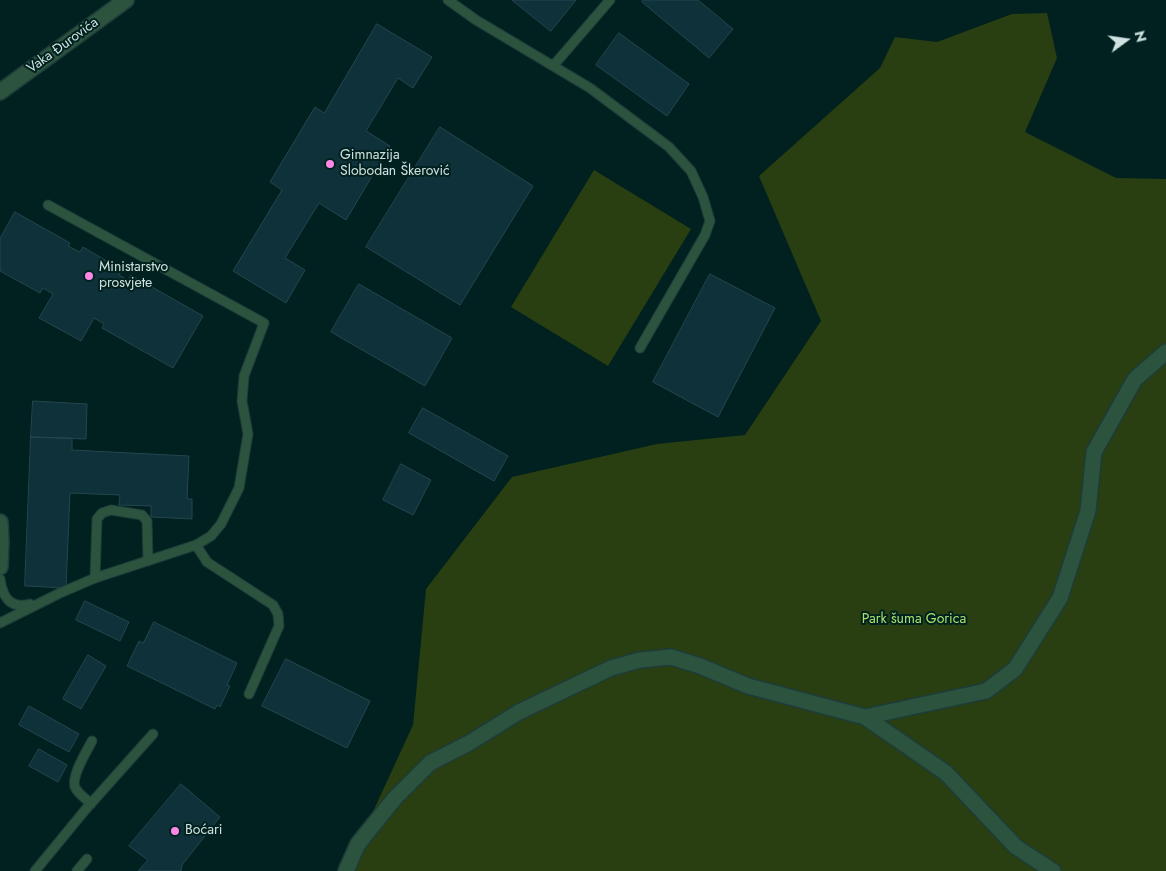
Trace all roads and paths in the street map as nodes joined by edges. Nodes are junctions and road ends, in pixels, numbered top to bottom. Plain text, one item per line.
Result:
1 (126, 0) edge
2 (448, 0) edge
3 (610, 0) edge
4 (553, 66) junction
5 (0, 92) edge
6 (48, 205) dead end
7 (640, 348) dead end
8 (1166, 352) edge
9 (0, 522) edge
10 (196, 545) junction
11 (148, 561) junction
12 (0, 567) edge
13 (95, 578) junction
14 (0, 579) edge
15 (45, 600) junction
16 (0, 623) edge
17 (249, 694) dead end
18 (865, 717) junction
19 (153, 734) dead end
20 (92, 741) dead end
21 (91, 804) junction
22 (87, 859) dead end
23 (35, 871) edge
24 (77, 871) edge
25 (346, 871) edge
26 (1053, 871) edge

1 - 5 street, Vaka Đurovića
2 - 4 lane
3 - 4 lane
4 - 7 lane
6 - 10 lane
8 - 18 street
9 - 12 street
10 - 11 lane
10 - 17 lane
11 - 13 lane
11 - 13 lane
13 - 15 lane
14 - 15 lane
15 - 16 lane
18 - 25 street
18 - 26 street
19 - 21 lane
20 - 21 lane
21 - 23 lane
22 - 24 lane

